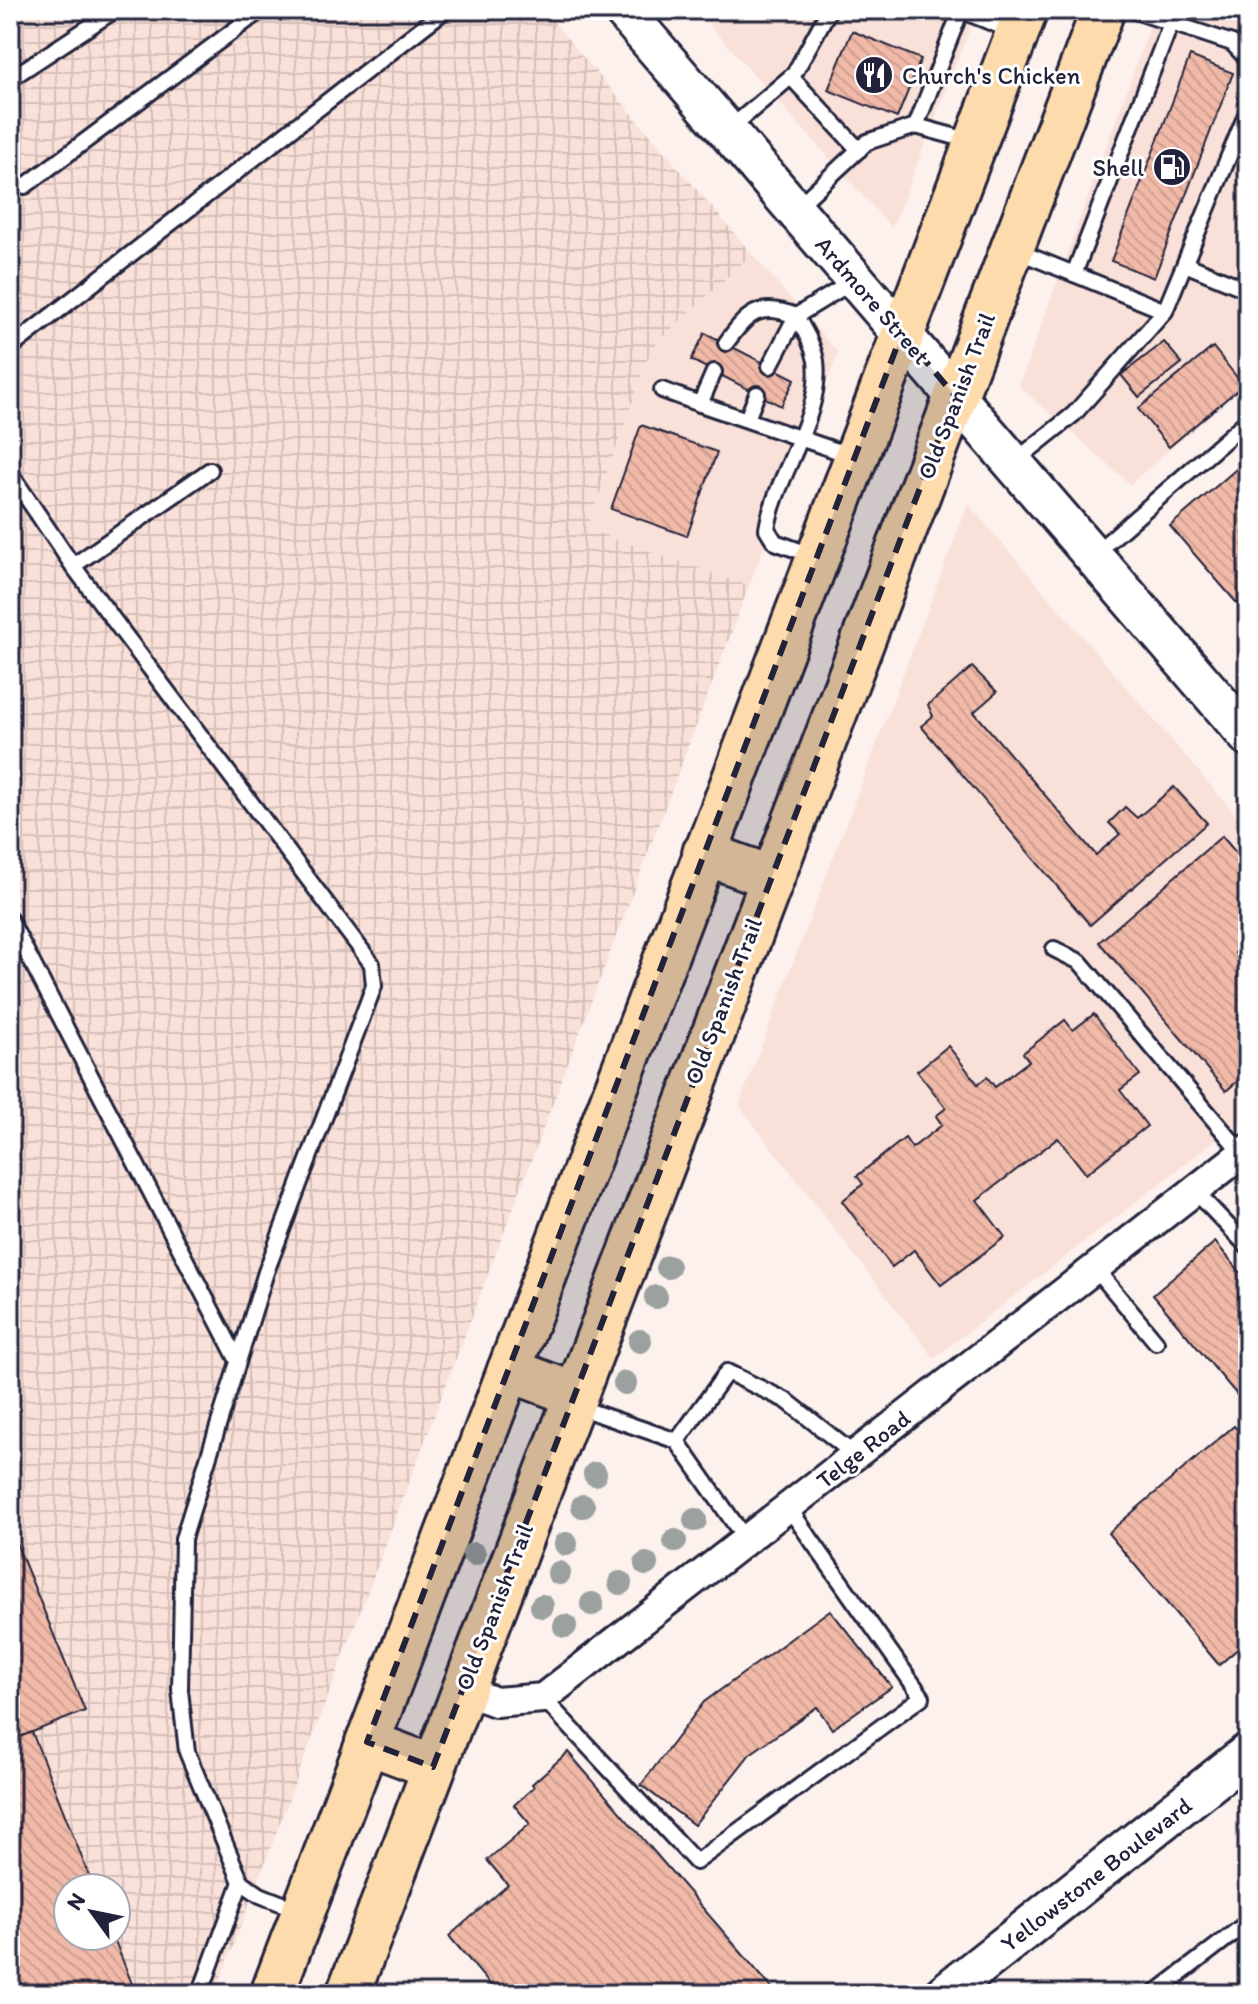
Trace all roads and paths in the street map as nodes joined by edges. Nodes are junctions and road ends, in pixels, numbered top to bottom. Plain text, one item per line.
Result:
1 (115, 10) edge
2 (261, 10) edge
3 (445, 10) edge
4 (623, 10) edge
5 (829, 10) edge
6 (960, 10) edge
7 (1103, 10) edge
8 (1132, 10) edge
9 (1021, 21) edge
10 (1171, 23) junction
11 (1248, 60) edge
12 (791, 77) junction
13 (10, 79) edge
14 (1248, 110) edge
15 (916, 126) junction
16 (727, 131) junction
17 (976, 143) junction
18 (859, 150) junction
19 (10, 183) edge
20 (794, 209) junction
21 (1013, 249) junction
22 (1185, 264) junction
23 (1074, 274) junction
24 (855, 280) junction
25 (1248, 290) edge
26 (1165, 311) junction
27 (796, 316) junction
28 (902, 333) junction
29 (726, 343) dead end
30 (10, 348) edge
31 (770, 366) dead end
32 (714, 372) dead end
33 (662, 390) dead end
34 (757, 394) dead end
35 (955, 396) junction
36 (700, 404) junction
37 (747, 419) junction
38 (1248, 420) edge
39 (799, 438) junction
40 (855, 458) junction
41 (1013, 463) junction
42 (210, 470) dead end
43 (10, 473) edge
44 (16, 496) edge
45 (1093, 555) junction
46 (817, 556) junction
47 (73, 566) junction
48 (1248, 736) edge
49 (704, 853) junction
50 (770, 877) junction
51 (10, 920) edge
52 (1054, 949) dead end
53 (1245, 1151) edge
54 (1194, 1190) junction
55 (1248, 1247) edge
56 (1094, 1267) junction
57 (1156, 1342) dead end
58 (238, 1361) junction
59 (509, 1370) junction
60 (573, 1399) junction
61 (677, 1441) junction
62 (855, 1455) junction
63 (788, 1507) junction
64 (746, 1540) junction
65 (463, 1690) junction
66 (543, 1698) junction
67 (367, 1742) junction
68 (1248, 1753) edge
69 (433, 1767) junction
70 (241, 1882) junction
71 (302, 1912) junction
72 (1248, 1922) edge
73 (200, 1994) edge
74 (272, 1994) edge
75 (348, 1994) edge
76 (944, 1994) edge
77 (1154, 1994) edge

1 - 13 lane
2 - 19 lane
3 - 30 lane
4 - 16 street, Ardmore Street
5 - 12 lane
6 - 9 lane
6 - 15 lane
7 - 21 main road, Old Spanish Trail
8 - 10 lane
9 - 17 main road
10 - 11 lane
10 - 23 lane
12 - 16 lane
12 - 18 lane
14 - 22 lane
15 - 17 lane
15 - 18 lane
16 - 20 street, Ardmore Street
17 - 28 main road
18 - 20 lane
20 - 24 street, Ardmore Street
21 - 23 lane
21 - 35 main road, Old Spanish Trail
22 - 25 lane
22 - 26 lane
23 - 26 lane
24 - 27 lane
24 - 28 street, Ardmore Street
26 - 41 lane
27 - 29 lane
27 - 31 lane
27 - 39 lane
28 - 35 street, Ardmore Street
28 - 40 main road
32 - 36 lane
33 - 36 lane
34 - 37 lane
35 - 41 street, Ardmore Street
35 - 50 main road, Old Spanish Trail
36 - 37 lane
37 - 39 lane
38 - 45 lane
39 - 40 lane
39 - 46 lane
40 - 46 main road
41 - 45 street, Ardmore Street
42 - 47 lane
43 - 44 lane
44 - 47 lane
45 - 48 street, Ardmore Street
46 - 49 main road
47 - 58 lane
49 - 50 main road
49 - 59 main road
50 - 60 main road, Old Spanish Trail
51 - 58 lane
52 - 53 lane
53 - 54 street, Telge Road
54 - 55 lane
54 - 56 street, Telge Road
56 - 57 lane
56 - 62 street, Telge Road
58 - 70 lane
59 - 60 main road
59 - 67 main road
60 - 61 lane
60 - 65 main road, Old Spanish Trail
61 - 62 lane
61 - 64 lane
62 - 63 street, Telge Road
63 - 64 street, Telge Road
63 - 66 lane
64 - 66 street, Telge Road
65 - 66 street
65 - 69 main road, Old Spanish Trail
67 - 69 main road
67 - 71 main road
68 - 76 street, Yellowstone Boulevard
69 - 75 main road, Old Spanish Trail
70 - 71 lane
70 - 73 lane
71 - 74 main road
72 - 77 lane

